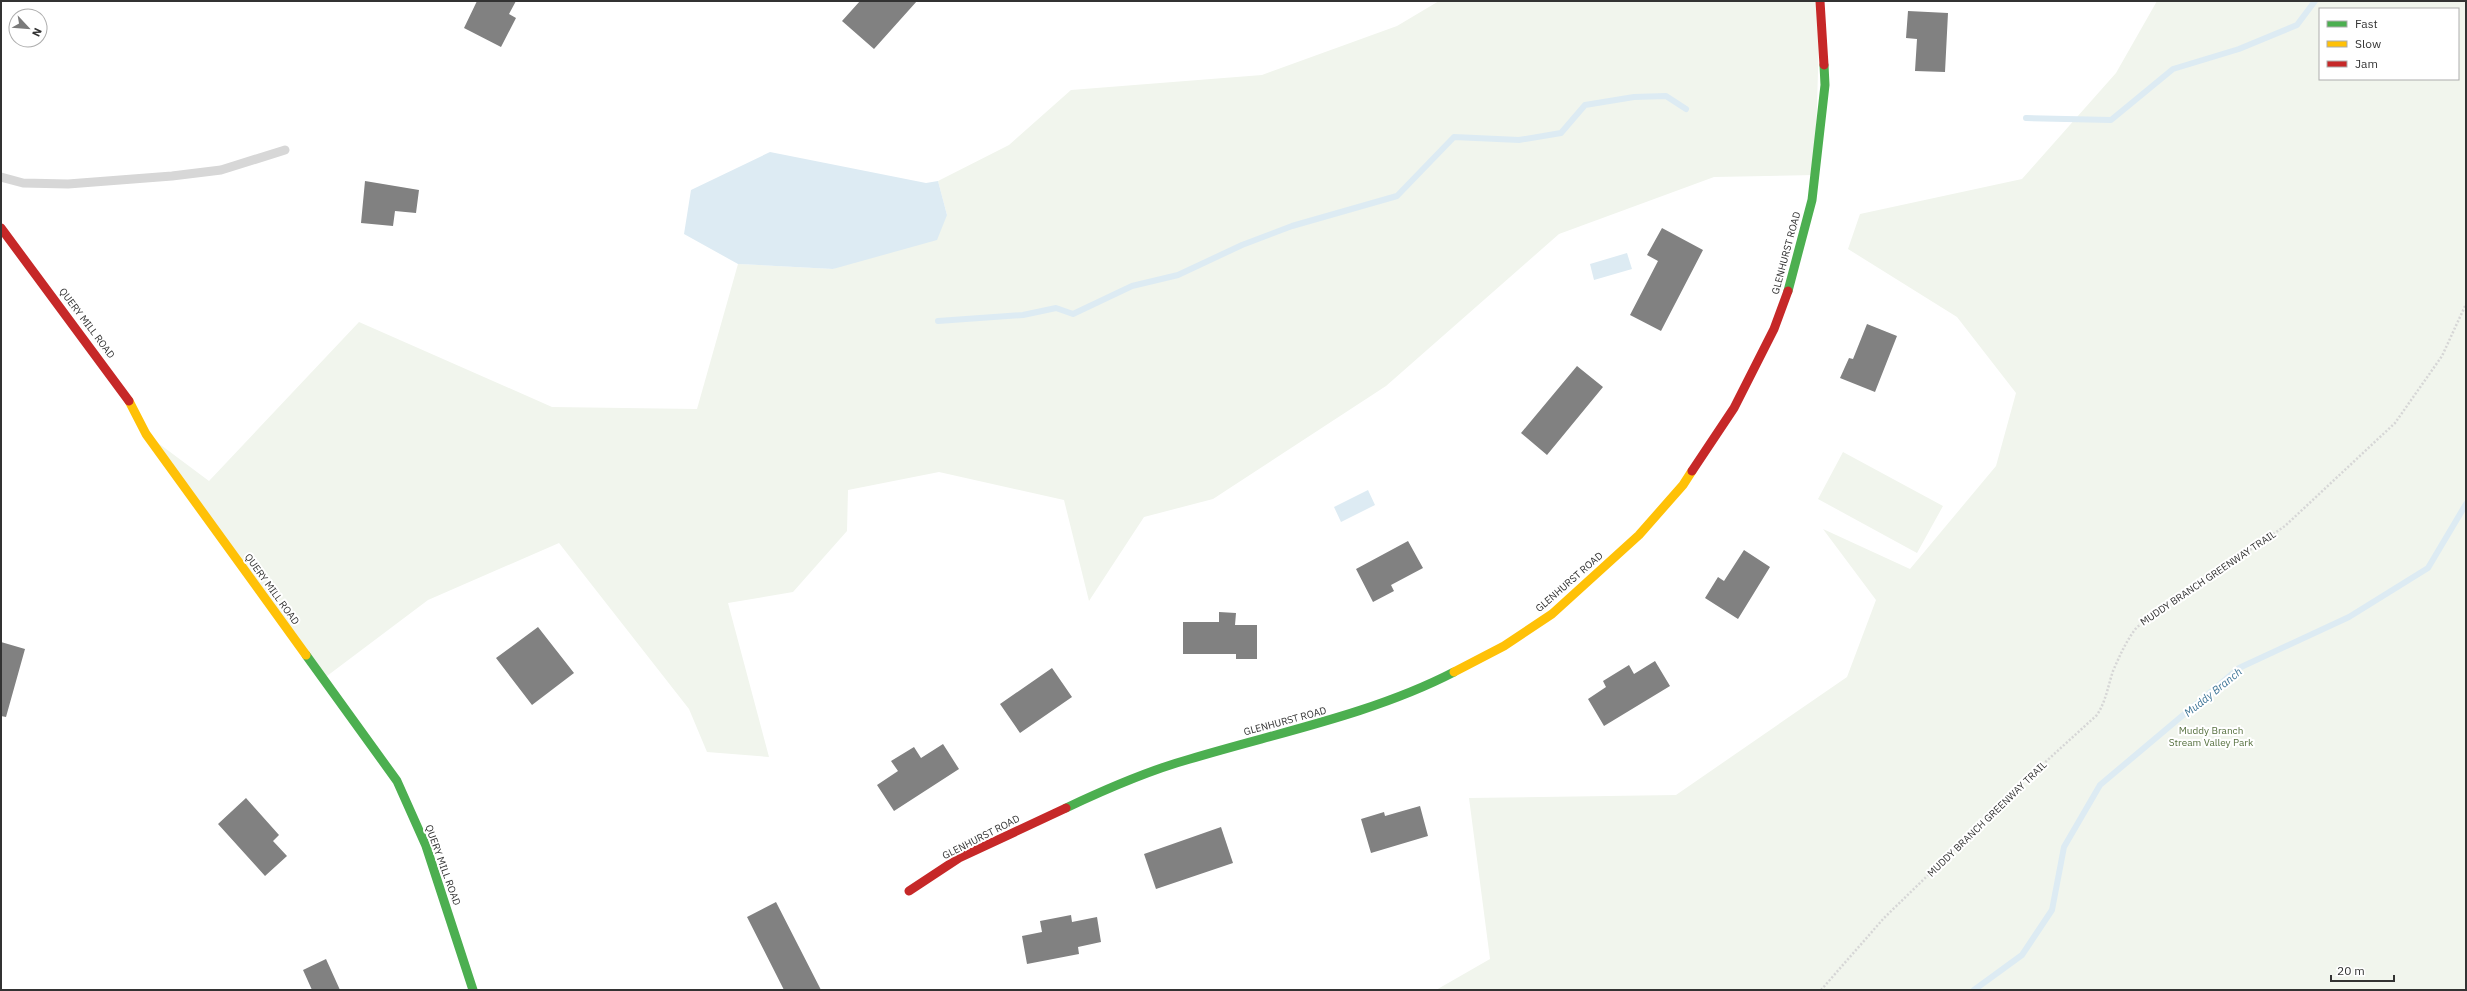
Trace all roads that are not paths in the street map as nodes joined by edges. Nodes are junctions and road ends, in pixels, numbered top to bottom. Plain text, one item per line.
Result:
1 (1820, 1) edge
2 (285, 150) dead end
3 (1, 177) edge
4 (1, 228) edge
5 (909, 891) dead end
6 (473, 990) edge

1 - 5 street, GLENHURST ROAD
2 - 3 lane
4 - 6 street, QUERY MILL ROAD

